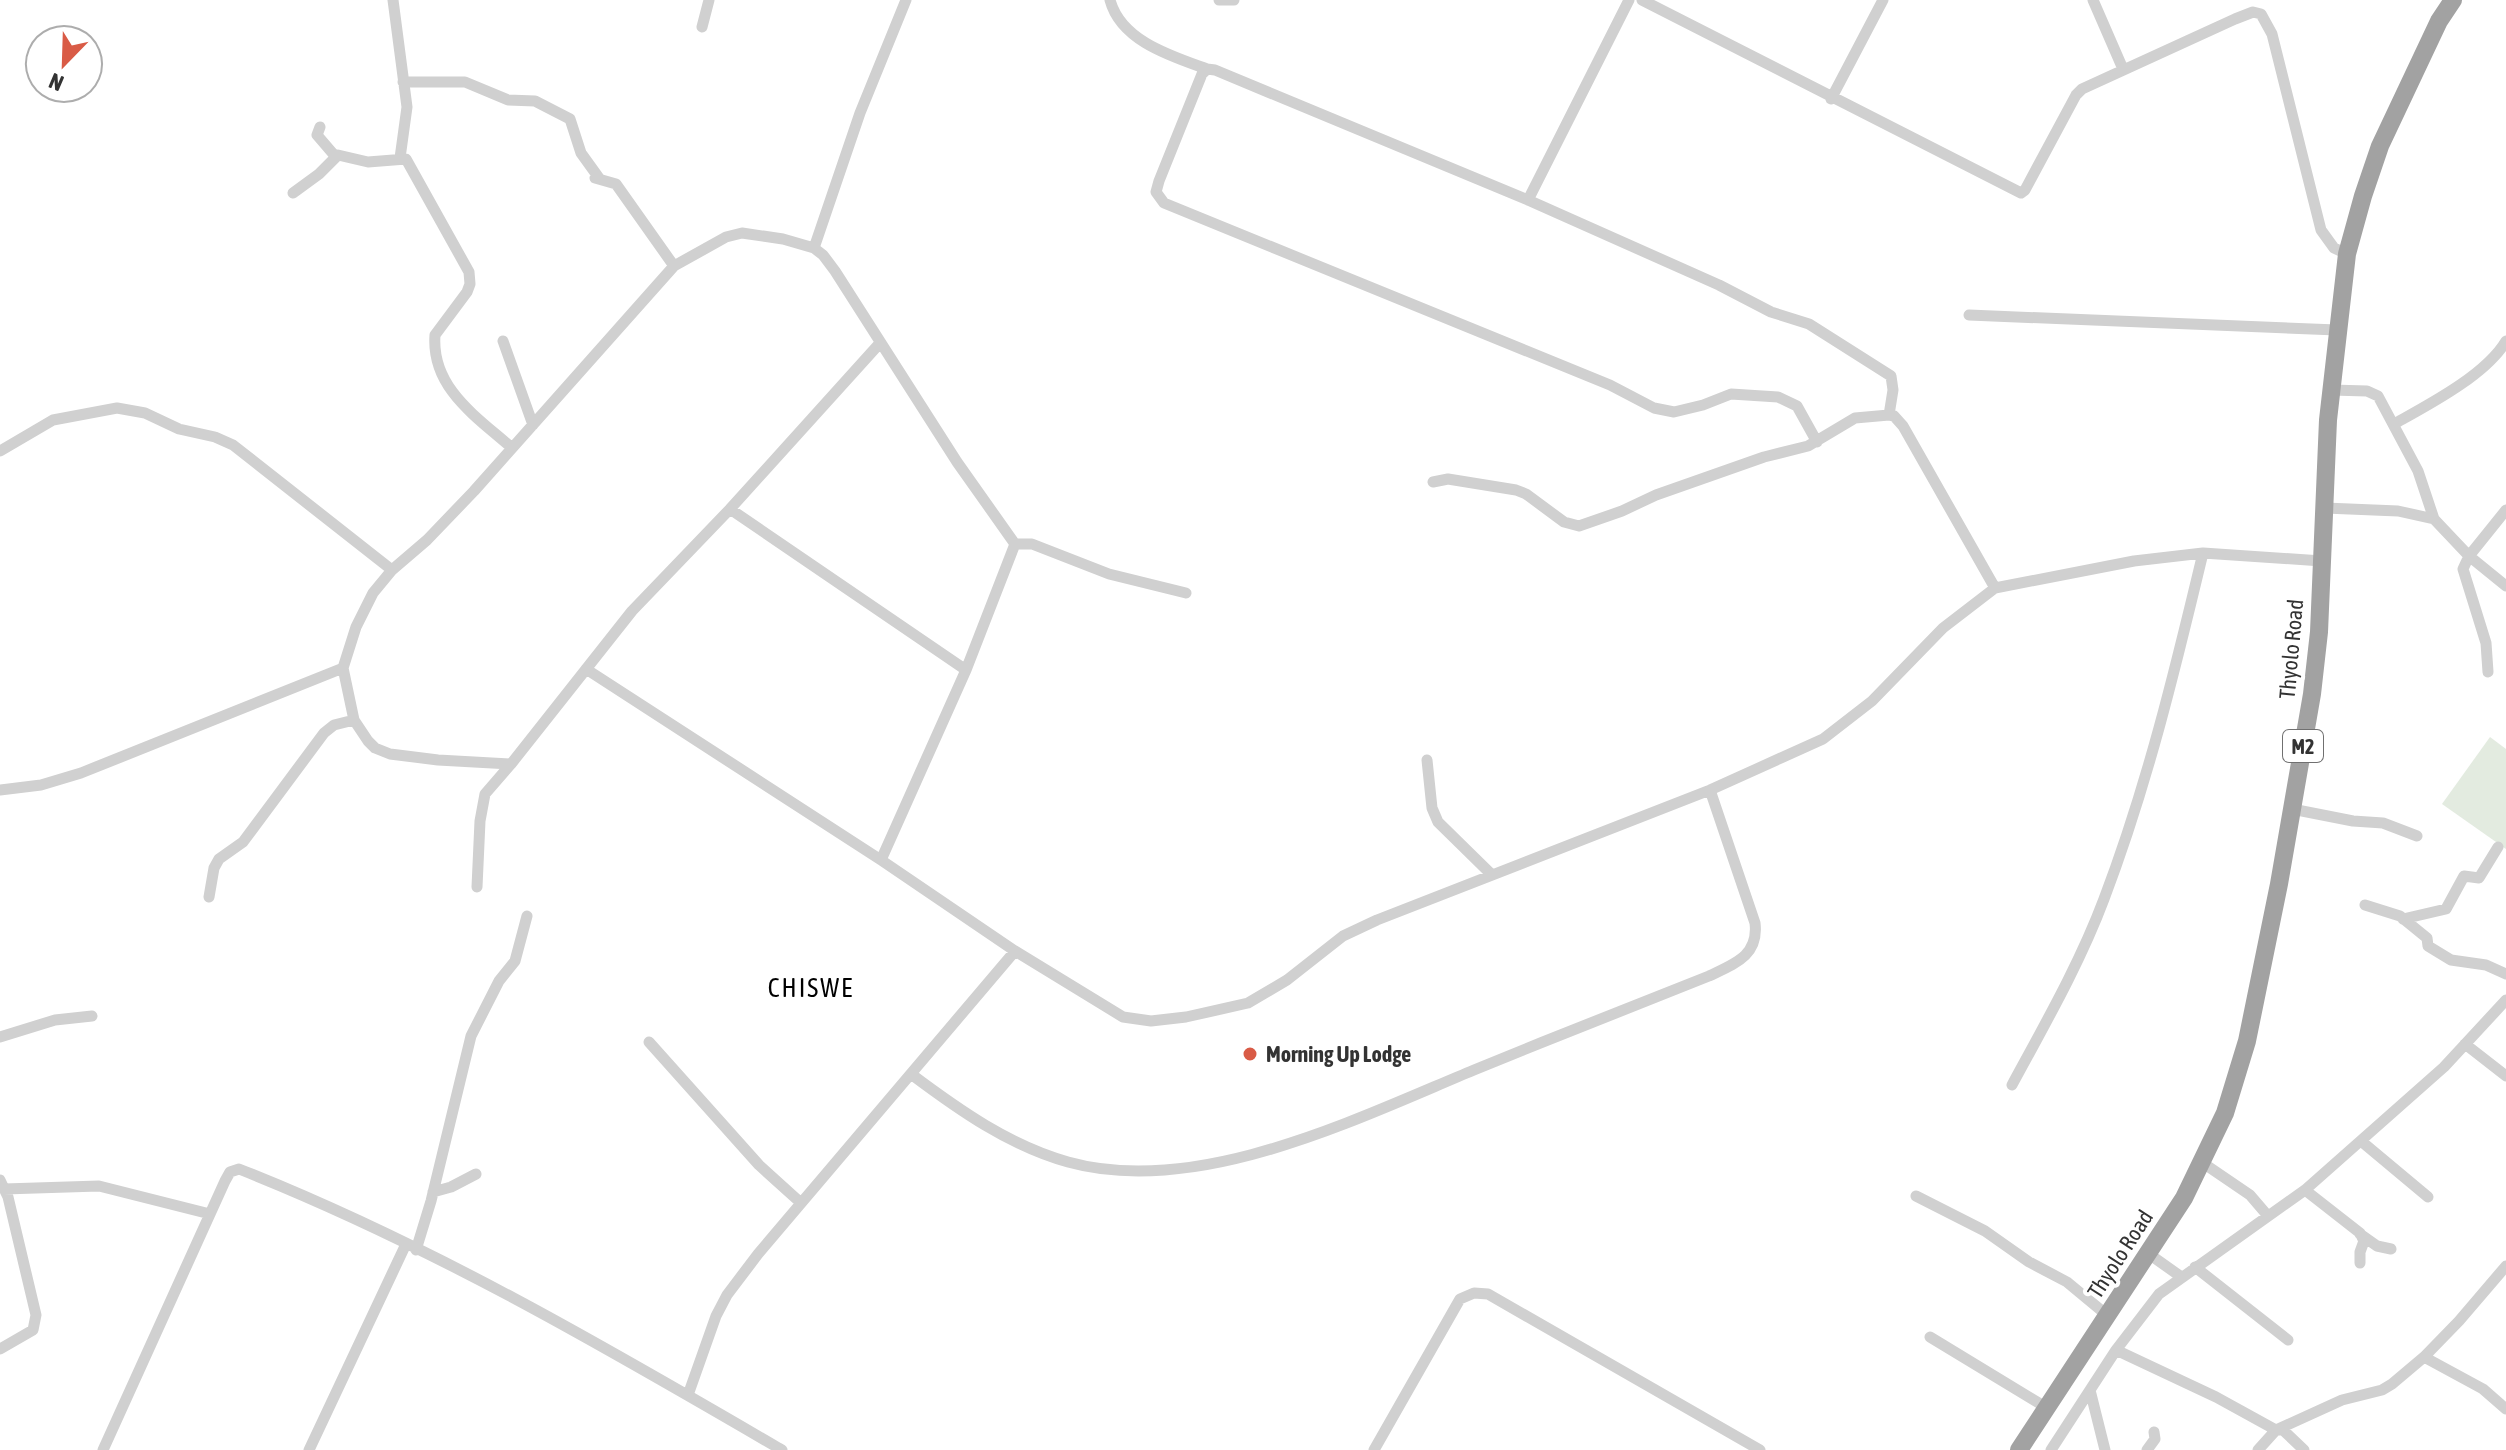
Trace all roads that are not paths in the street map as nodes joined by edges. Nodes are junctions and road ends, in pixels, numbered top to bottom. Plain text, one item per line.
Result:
1 (393, 0) edge
2 (709, 0) edge
3 (906, 0) edge
4 (1110, 0) edge
5 (1219, 0) edge
6 (1234, 0) edge
7 (1629, 0) edge
8 (1642, 0) edge
9 (1883, 0) edge
10 (2093, 0) edge
11 (2453, 0) edge
12 (702, 27) dead end
13 (1207, 69) junction
14 (2123, 69) junction
15 (403, 82) junction
16 (1831, 99) junction
17 (320, 127) dead end
18 (335, 156) junction
19 (400, 158) junction
20 (293, 193) dead end
21 (1528, 200) junction
22 (814, 248) junction
23 (2347, 254) junction
24 (674, 266) junction
25 (1969, 315) dead end
26 (2337, 330) junction
27 (503, 341) dead end
28 (2506, 341) edge
29 (880, 343) junction
30 (2331, 390) junction
31 (1889, 415) junction
32 (2394, 424) junction
33 (533, 425) junction
34 (1817, 442) junction
35 (512, 448) junction
36 (0, 451) edge
37 (1433, 482) dead end
38 (2325, 508) junction
39 (730, 509) junction
40 (2506, 510) edge
41 (2434, 519) junction
42 (1015, 544) junction
43 (2203, 553) junction
44 (2469, 556) junction
45 (2322, 561) junction
46 (392, 570) junction
47 (2506, 586) edge
48 (1995, 588) junction
49 (1186, 593) dead end
50 (343, 668) junction
51 (586, 669) junction
52 (966, 670) junction
53 (2488, 672) dead end
54 (354, 720) junction
55 (1427, 760) dead end
56 (511, 764) junction
57 (0, 790) edge
58 (1710, 790) junction
59 (2292, 809) junction
60 (2417, 836) dead end
61 (2498, 847) dead end
62 (881, 860) junction
63 (1491, 874) junction
64 (477, 887) dead end
65 (209, 897) dead end
66 (2365, 905) dead end
67 (527, 916) dead end
68 (2403, 919) junction
69 (1015, 951) junction
70 (2506, 974) edge
71 (2506, 1000) edge
72 (92, 1016) dead end
73 (0, 1037) edge
74 (649, 1042) dead end
75 (2465, 1044) junction
76 (911, 1074) junction
77 (2506, 1076) edge
78 (2012, 1085) dead end
79 (2361, 1141) junction
80 (2203, 1163) junction
81 (476, 1174) dead end
82 (2, 1184) edge
83 (2305, 1190) junction
84 (433, 1192) junction
85 (1916, 1196) dead end
86 (2428, 1197) dead end
87 (801, 1203) junction
88 (210, 1214) junction
89 (2268, 1216) junction
90 (2360, 1233) junction
91 (411, 1247) junction
92 (2391, 1249) dead end
93 (2149, 1254) junction
94 (2360, 1263) dead end
95 (2506, 1266) edge
96 (2195, 1267) junction
97 (2180, 1276) junction
98 (2108, 1316) junction
99 (1930, 1337) dead end
100 (2288, 1340) dead end
101 (0, 1349) edge
102 (2116, 1350) junction
103 (2424, 1357) junction
104 (2090, 1390) junction
105 (688, 1395) junction
106 (2047, 1408) junction
107 (2506, 1409) edge
108 (2276, 1430) junction
109 (2154, 1432) dead end
110 (103, 1450) edge
111 (309, 1450) edge
112 (782, 1450) edge
113 (1374, 1450) edge
114 (1760, 1450) edge
115 (2019, 1450) edge
116 (2051, 1450) edge
117 (2105, 1450) edge
118 (2147, 1450) edge
119 (2258, 1450) edge
120 (2304, 1450) edge

1 - 15 street
2 - 12 street
3 - 22 street
4 - 13 street
5 - 6 street
7 - 21 street
8 - 16 street
9 - 16 street
10 - 14 street
11 - 23 highway, Thyolo Road / M2
13 - 21 street
13 - 34 street
14 - 16 street
14 - 23 street
15 - 19 street
15 - 24 street
17 - 18 street
18 - 19 street
18 - 20 street
19 - 35 street
21 - 31 street
22 - 24 street
22 - 29 street
23 - 26 highway, Thyolo Road / M2
24 - 33 street
25 - 26 street
26 - 30 highway, Thyolo Road / M2
27 - 33 street
28 - 32 street
29 - 39 street
29 - 42 street
30 - 32 street
30 - 38 highway, Thyolo Road / M2
31 - 34 street
31 - 48 street
32 - 41 street
33 - 35 street
34 - 37 street
35 - 46 street
36 - 46 street
38 - 41 street
38 - 45 highway, Thyolo Road / M2
39 - 51 street
39 - 52 street
40 - 44 street
41 - 44 street
42 - 49 street
42 - 52 street
43 - 45 street
43 - 48 street
43 - 78 street
44 - 47 street
44 - 53 street
45 - 59 highway, Thyolo Road / M2
46 - 50 street
48 - 58 street
50 - 54 street
50 - 57 street
51 - 56 street
51 - 62 street
52 - 62 street
54 - 56 street
54 - 65 street
55 - 63 street
56 - 64 street
58 - 63 street
58 - 76 street
59 - 60 street
59 - 80 highway, Thyolo Road / M2
61 - 68 street
62 - 69 street
63 - 69 street
66 - 68 street
67 - 84 street
68 - 70 street
69 - 76 street
71 - 75 street
72 - 73 street
74 - 87 street
75 - 77 street
75 - 79 street
76 - 87 street
79 - 83 street
79 - 86 street
80 - 89 street
80 - 93 highway, Thyolo Road / M2
81 - 84 street
82 - 88 street
82 - 101 street
83 - 89 street
83 - 90 street
84 - 91 street
85 - 98 street
87 - 105 street
88 - 91 street
88 - 110 street
89 - 96 street
90 - 92 street
90 - 94 street
91 - 105 street
91 - 111 street
93 - 97 street
93 - 98 highway, Thyolo Road / M2
95 - 103 street
96 - 97 street
96 - 100 street
97 - 102 street
98 - 106 highway, Thyolo Road / M2
99 - 106 street
102 - 104 street
102 - 108 street
103 - 107 street
103 - 108 street
104 - 116 street
104 - 117 street
105 - 112 street
106 - 115 highway, Thyolo Road / M2
108 - 119 street
108 - 120 street
109 - 118 street
113 - 114 street

